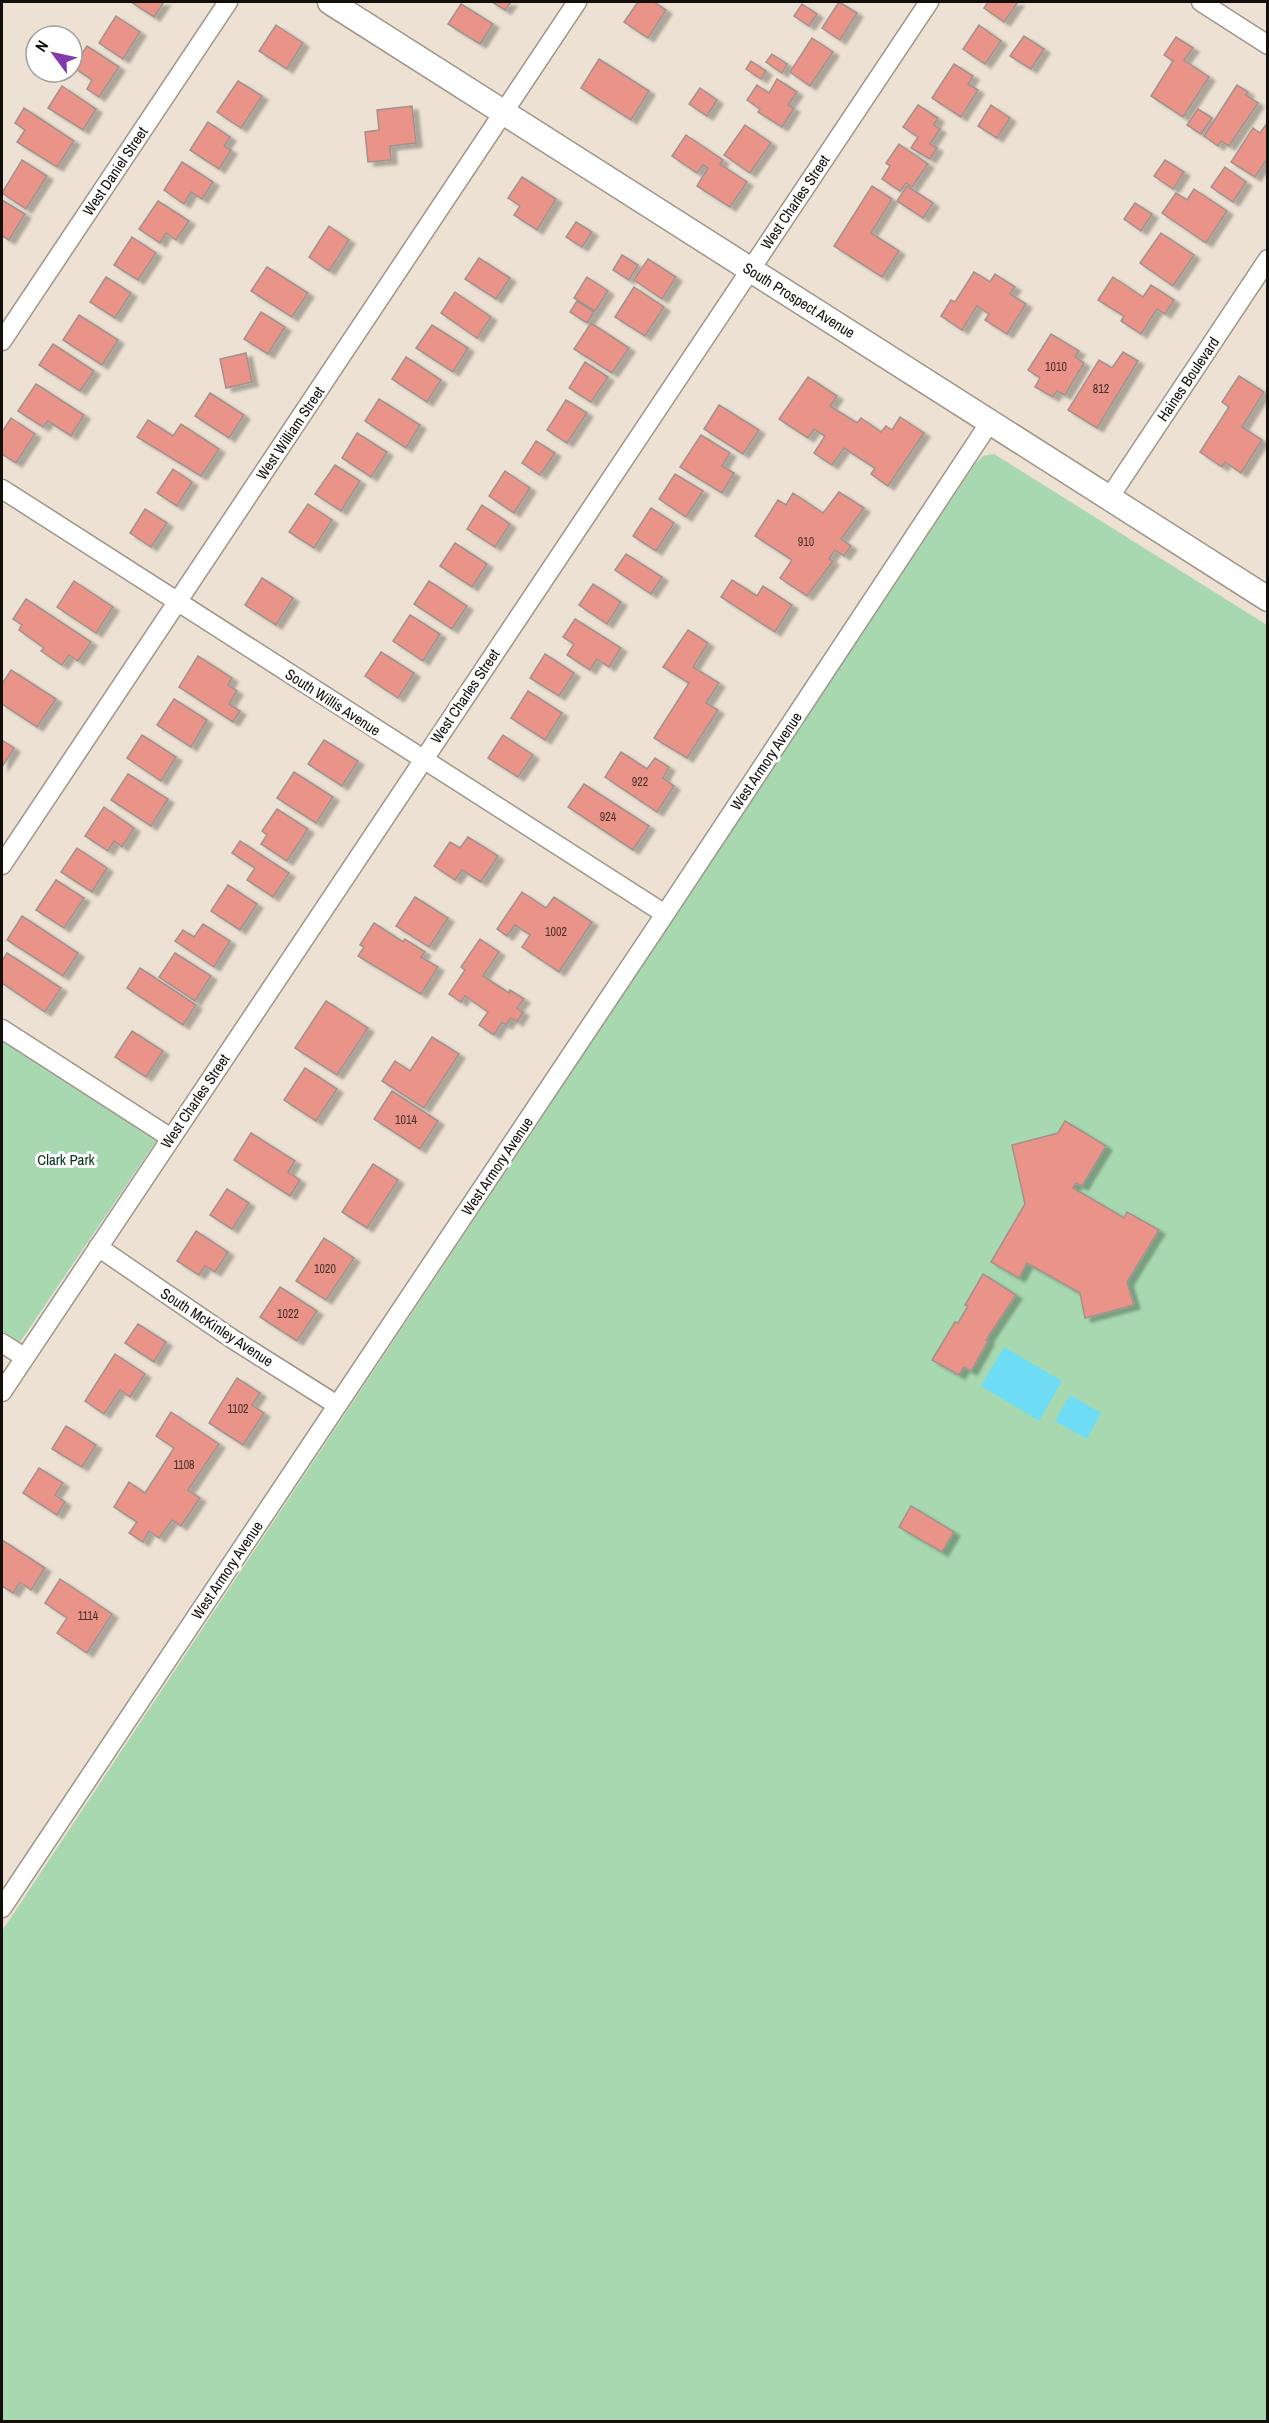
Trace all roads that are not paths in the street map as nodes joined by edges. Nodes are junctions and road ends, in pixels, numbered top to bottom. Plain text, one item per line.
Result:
1 (228, 2) edge
2 (330, 2) edge
3 (578, 2) edge
4 (929, 2) edge
5 (1201, 2) edge
6 (1268, 45) edge
7 (503, 112) junction
8 (1268, 260) edge
9 (750, 269) junction
10 (2, 341) edge
11 (990, 422) junction
12 (2, 489) edge
13 (1109, 498) junction
14 (1268, 599) edge
15 (177, 602) junction
16 (422, 759) junction
17 (2, 865) edge
18 (665, 914) junction
19 (2, 1029) edge
20 (171, 1138) junction
21 (98, 1247) junction
22 (2, 1343) edge
23 (24, 1357) junction
24 (2, 1392) edge
25 (337, 1405) junction
26 (8, 1885) edge
27 (2, 1908) edge

1 - 10 street, West Daniel Street
2 - 7 main road, South Prospect Avenue
3 - 7 street, West William Street
4 - 9 street, West Charles Street
5 - 6 street
7 - 9 main road, South Prospect Avenue
7 - 15 street, West William Street
8 - 13 street, Haines Boulevard
9 - 11 main road, South Prospect Avenue
9 - 16 street, West Charles Street
11 - 13 main road, South Prospect Avenue
11 - 18 street, West Armory Avenue
12 - 15 street, South Willis Avenue
13 - 14 main road, South Prospect Avenue
15 - 16 street, South Willis Avenue
15 - 17 street, West William Street
16 - 18 street, South Willis Avenue
16 - 20 street, West Charles Street
18 - 25 street, West Armory Avenue
19 - 20 street
20 - 21 street, West Charles Street
21 - 23 street, West Charles Street
21 - 25 street, South McKinley Avenue
22 - 23 street
23 - 24 street, West Charles Street
25 - 26 street, West Armory Avenue
26 - 27 street, West Armory Avenue

